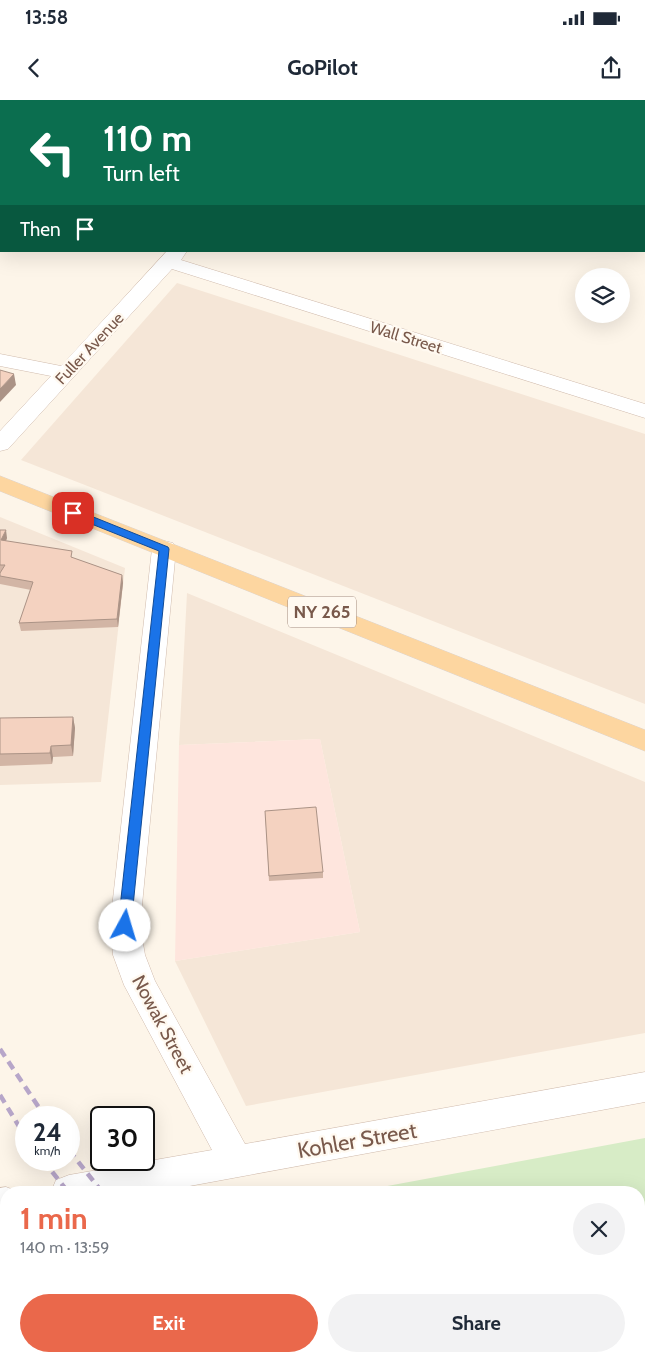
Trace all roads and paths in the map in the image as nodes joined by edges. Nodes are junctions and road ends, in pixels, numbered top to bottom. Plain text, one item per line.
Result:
1 (173, 257) edge
2 (0, 360) edge
3 (65, 373) junction
4 (645, 411) edge
5 (0, 444) edge
6 (0, 483) edge
7 (164, 549) junction
8 (645, 741) edge
9 (645, 1087) edge
10 (237, 1162) junction
11 (103, 1186) edge

1 - 3 street, Fuller Avenue
1 - 4 street, Wall Street
2 - 3 street
3 - 5 street, Fuller Avenue
6 - 7 main road, NY 265
7 - 8 main road, NY 265
7 - 10 street, Nowak Street
9 - 10 street, Kohler Street
10 - 11 street, Kohler Street

